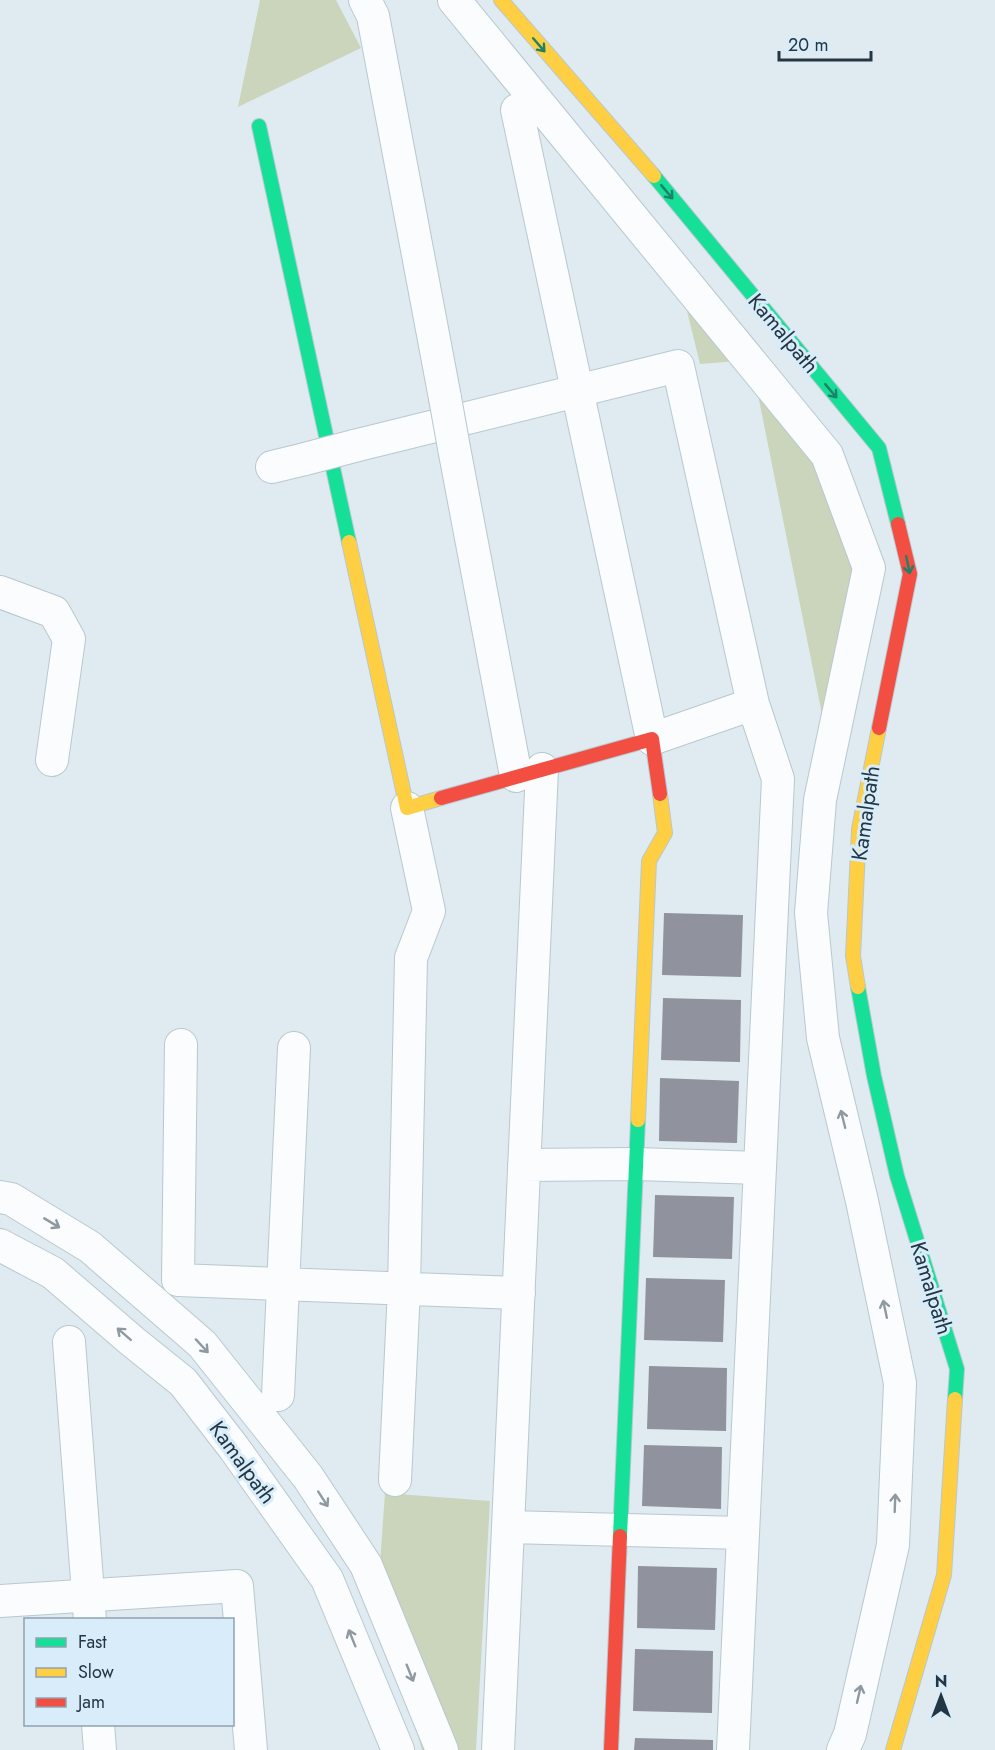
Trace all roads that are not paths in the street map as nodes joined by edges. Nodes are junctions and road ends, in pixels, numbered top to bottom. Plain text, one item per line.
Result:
1 (365, 0) edge
2 (454, 0) edge
3 (501, 0) edge
4 (517, 110) dead end
5 (259, 126) dead end
6 (579, 391) junction
7 (272, 467) dead end
8 (0, 592) edge
9 (753, 704) junction
10 (652, 739) junction
11 (52, 760) dead end
12 (529, 773) junction
13 (407, 808) junction
14 (181, 1045) dead end
15 (294, 1048) dead end
16 (524, 1164) junction
17 (636, 1164) junction
18 (760, 1168) junction
19 (0, 1197) edge
20 (0, 1245) edge
21 (282, 1284) junction
22 (404, 1288) junction
23 (519, 1293) junction
24 (69, 1342) dead end
25 (278, 1395) dead end
26 (395, 1480) dead end
27 (508, 1527) junction
28 (621, 1530) junction
29 (743, 1533) junction
30 (0, 1601) edge
31 (89, 1608) edge
32 (99, 1726) edge
33 (100, 1750) edge
34 (251, 1750) edge
35 (398, 1750) edge
36 (442, 1750) edge
37 (498, 1750) edge
38 (611, 1750) edge
39 (733, 1750) edge
40 (843, 1750) edge
41 (893, 1750) edge

1 - 12 street, bridge
40 -> 2 street
3 -> 41 street, Kamalpath
4 - 6 street
5 - 13 street
6 - 7 street, bridge
6 - 9 street
6 - 10 street
8 - 11 street
9 - 10 street
9 - 18 street
10 - 12 street
10 - 17 street
12 - 13 street
12 - 16 street
13 - 22 street
14 - 21 street
15 - 21 street
16 - 17 street
16 - 23 street
17 - 18 street
17 - 28 street
18 - 29 street
19 -> 36 street
35 -> 20 street, Kamalpath
21 - 22 street
21 - 25 street
22 - 23 street
22 - 26 street
23 - 27 street
24 - 31 street
27 - 28 street
27 - 37 street
28 - 29 street
28 - 38 street
29 - 39 street
30 - 31 street
31 - 34 street
32 - 33 street

